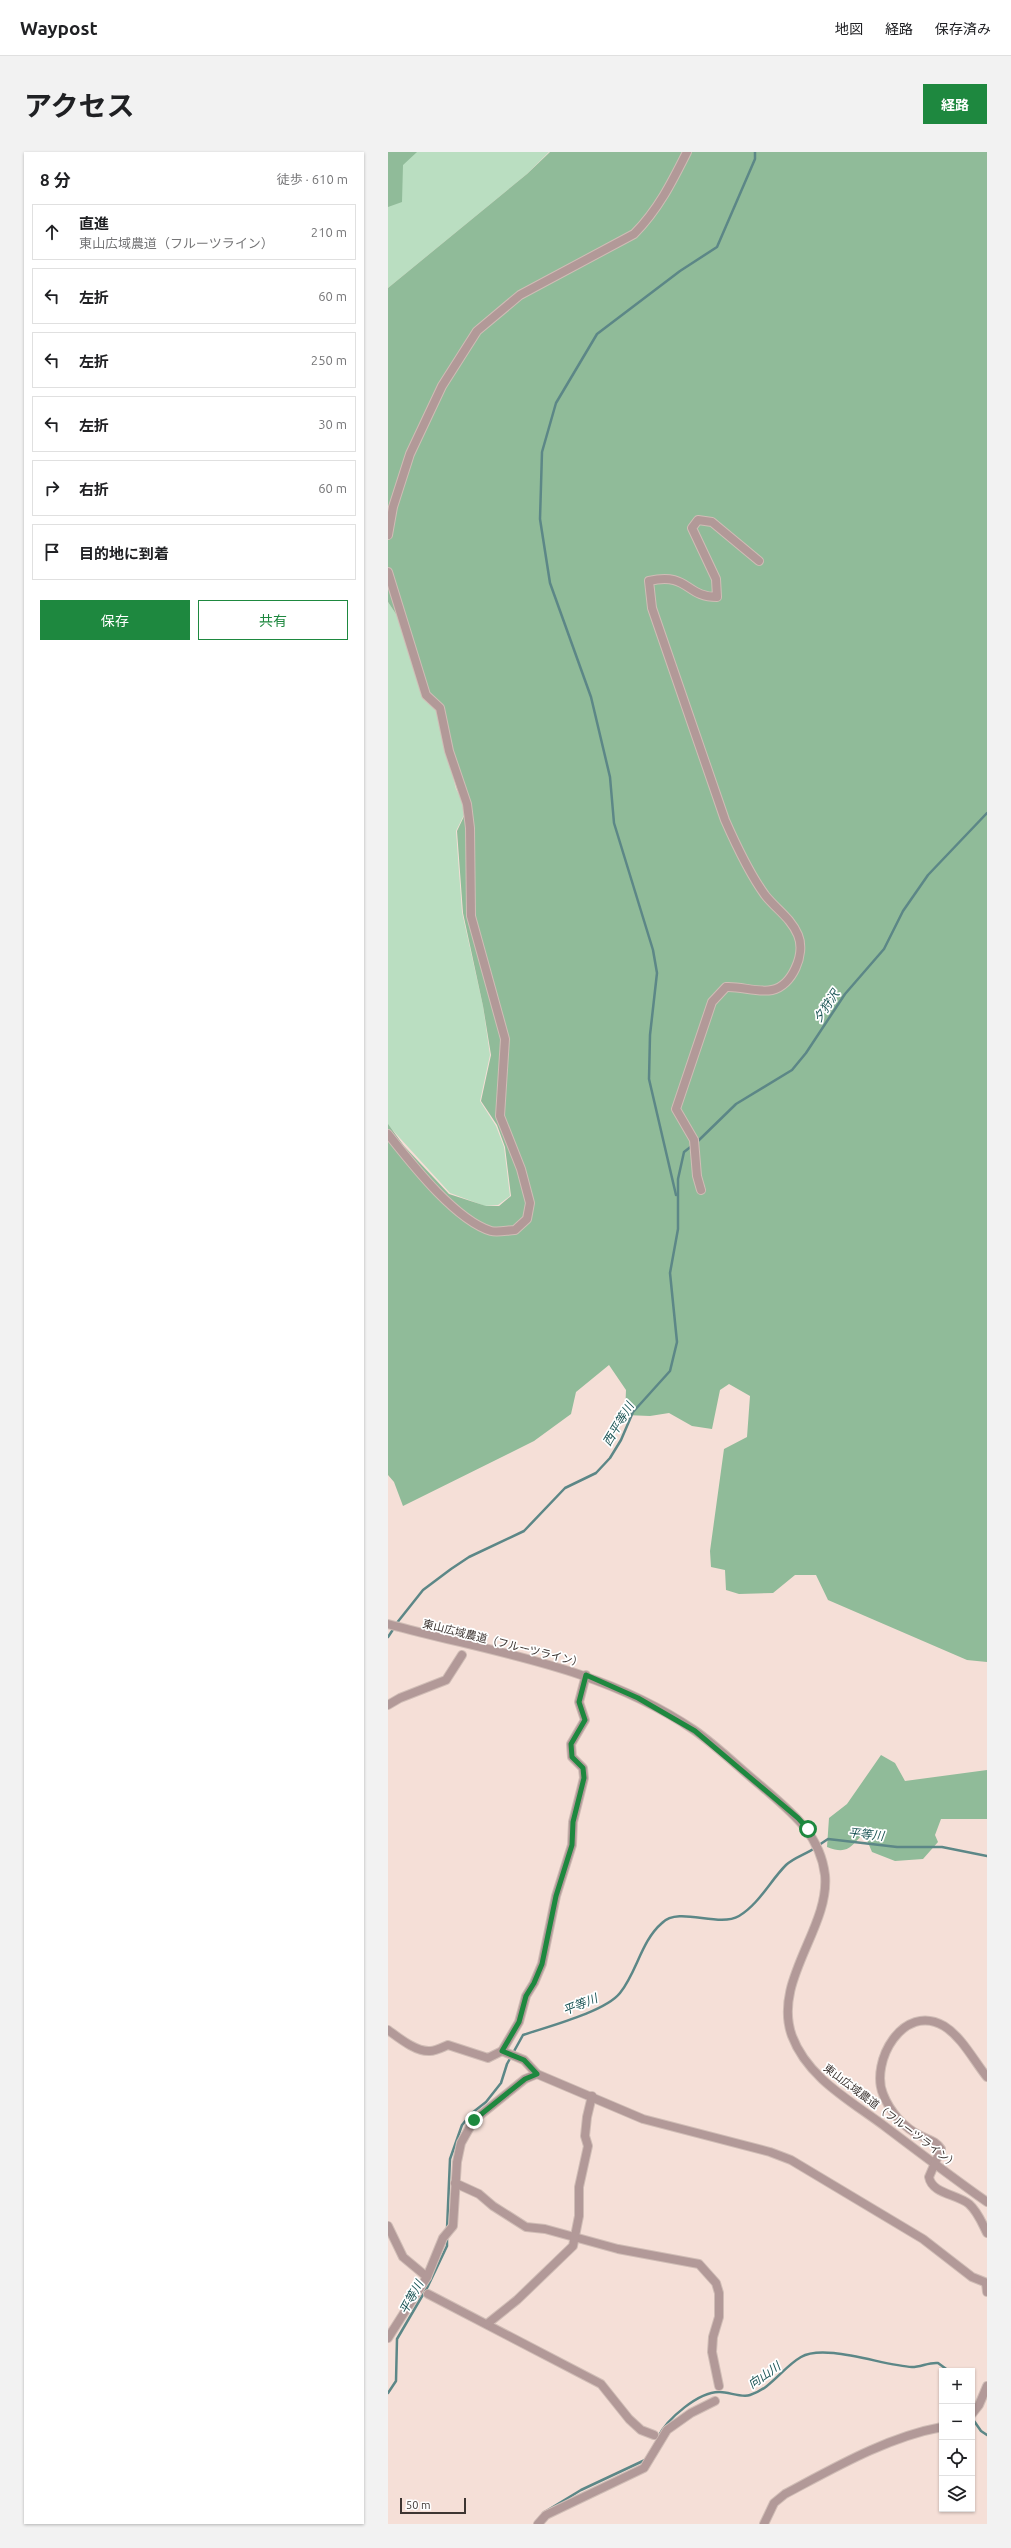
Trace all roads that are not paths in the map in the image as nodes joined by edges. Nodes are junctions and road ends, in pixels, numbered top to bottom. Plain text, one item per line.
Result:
1 (687, 152) edge
2 (388, 535) edge
3 (759, 561) dead end
4 (388, 572) edge
5 (388, 1134) edge
6 (701, 1190) dead end
7 (388, 1624) edge
8 (462, 1655) dead end
9 (586, 1675) junction
10 (388, 1706) edge
11 (388, 2030) edge
12 (504, 2052) junction
13 (537, 2074) junction
14 (987, 2078) edge
15 (592, 2096) junction
16 (935, 2164) junction
17 (455, 2183) junction
18 (987, 2202) edge
19 (388, 2226) edge
20 (987, 2233) edge
21 (574, 2237) junction
22 (427, 2277) junction
23 (986, 2283) edge
24 (987, 2292) edge
25 (428, 2294) dead end
26 (487, 2324) junction
27 (388, 2338) edge
28 (719, 2386) dead end
29 (987, 2386) edge
30 (715, 2401) dead end
31 (975, 2410) edge
32 (939, 2428) edge
33 (654, 2435) dead end
34 (538, 2524) edge
35 (764, 2524) edge

1 - 2 street
3 - 6 street
4 - 5 street
7 - 9 street, 東山広域農道（フルーツライン）
8 - 10 street
9 - 12 street
9 - 16 street, 東山広域農道（フルーツライン）
11 - 12 street
12 - 13 street
13 - 15 street
13 - 17 street
14 - 16 street
15 - 21 street
15 - 23 street
16 - 18 street, 東山広域農道（フルーツライン）
16 - 20 street
17 - 21 street
17 - 22 street
19 - 22 street
21 - 26 street
21 - 28 street
22 - 27 street
23 - 24 street
25 - 26 street
26 - 33 street
29 - 31 street
30 - 34 street
32 - 35 street

